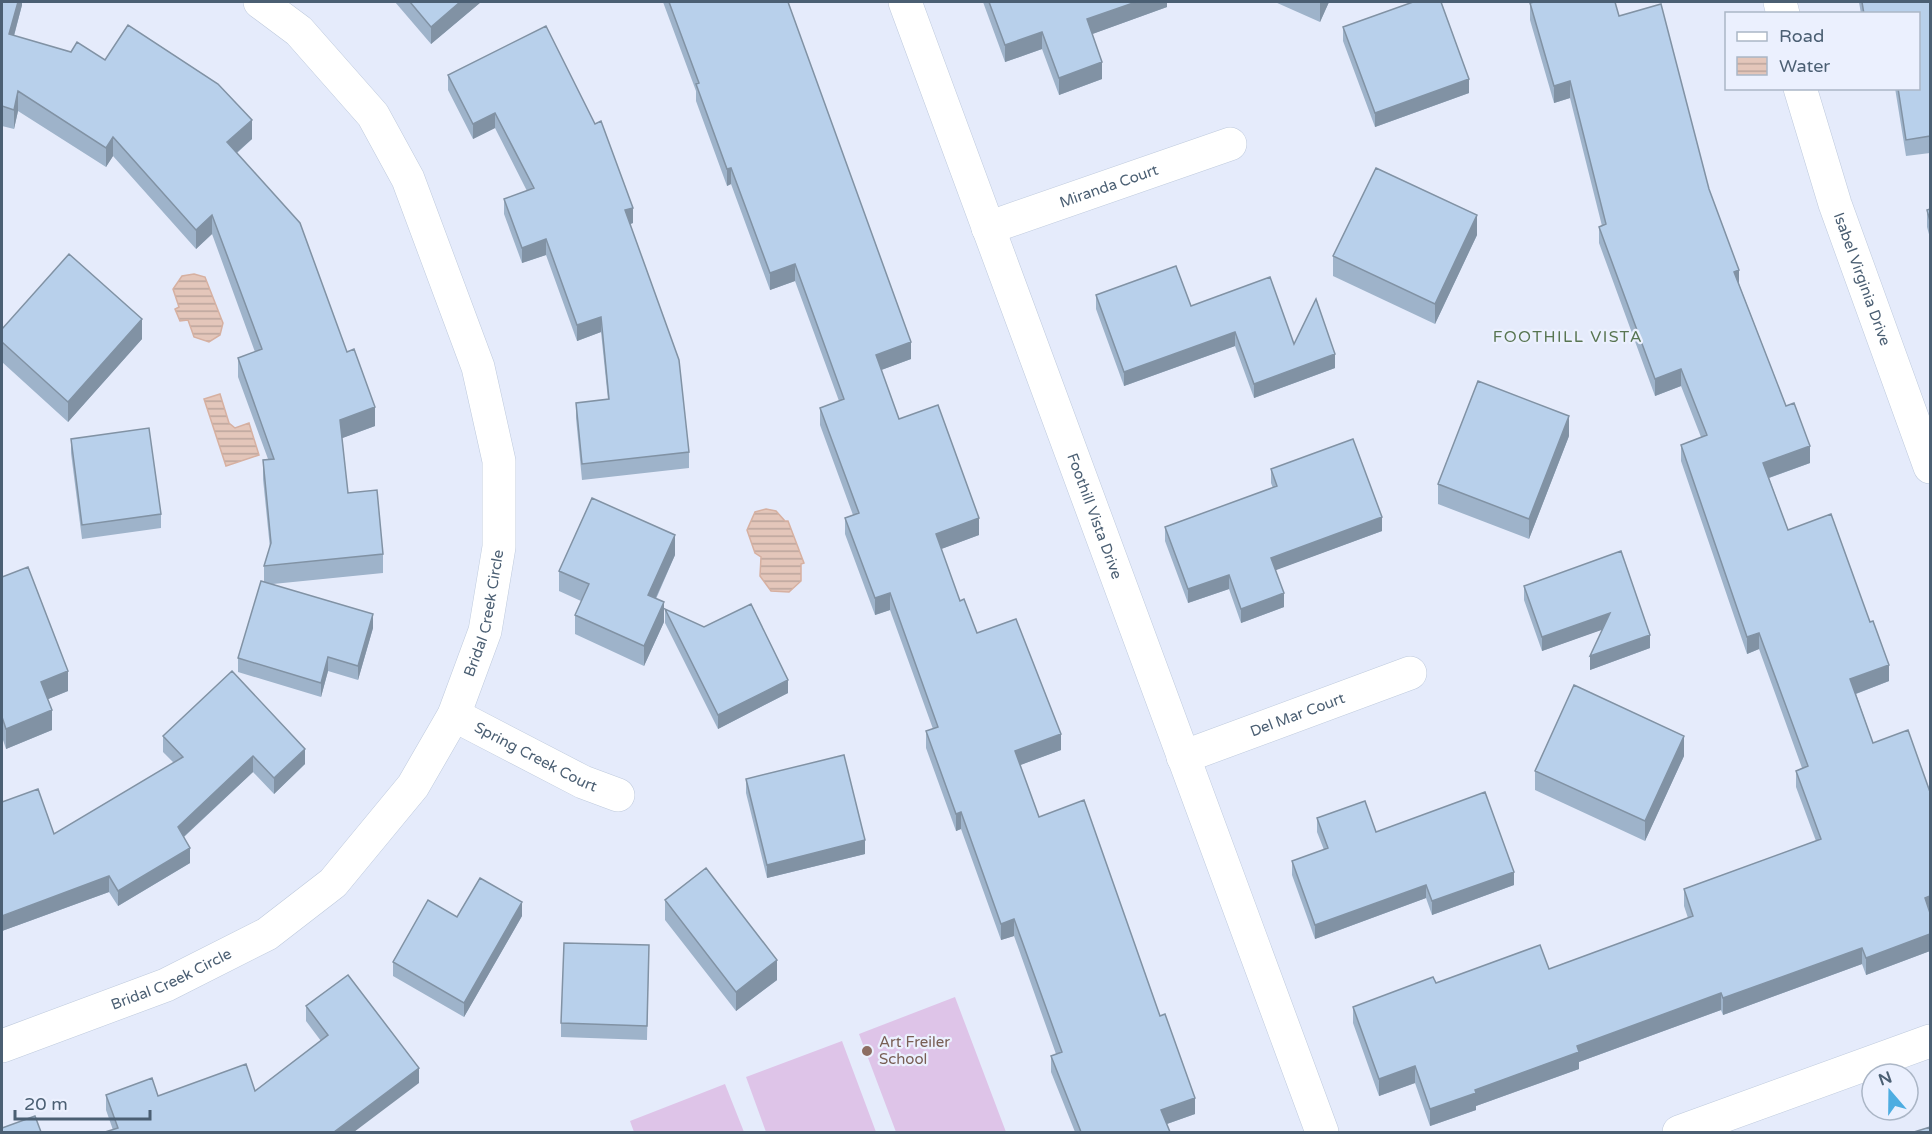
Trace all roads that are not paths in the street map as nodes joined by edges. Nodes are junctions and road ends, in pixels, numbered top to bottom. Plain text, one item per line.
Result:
1 (260, 2) edge
2 (905, 2) edge
3 (1801, 90) edge
4 (1230, 144) dead end
5 (988, 228) junction
6 (1930, 467) edge
7 (1410, 673) dead end
8 (454, 715) junction
9 (1183, 757) junction
10 (618, 795) dead end
11 (1930, 1041) edge
12 (2, 1046) edge
13 (1322, 1132) edge
14 (1679, 1132) edge

1 - 8 street, Bridal Creek Circle
2 - 5 street, Foothill Vista Drive
3 - 6 street, Isabel Virginia Drive
4 - 5 street, Miranda Court
5 - 9 street, Foothill Vista Drive
7 - 9 street, Del Mar Court
8 - 10 street, Spring Creek Court
8 - 12 street, Bridal Creek Circle
9 - 13 street, Foothill Vista Drive
11 - 14 street

